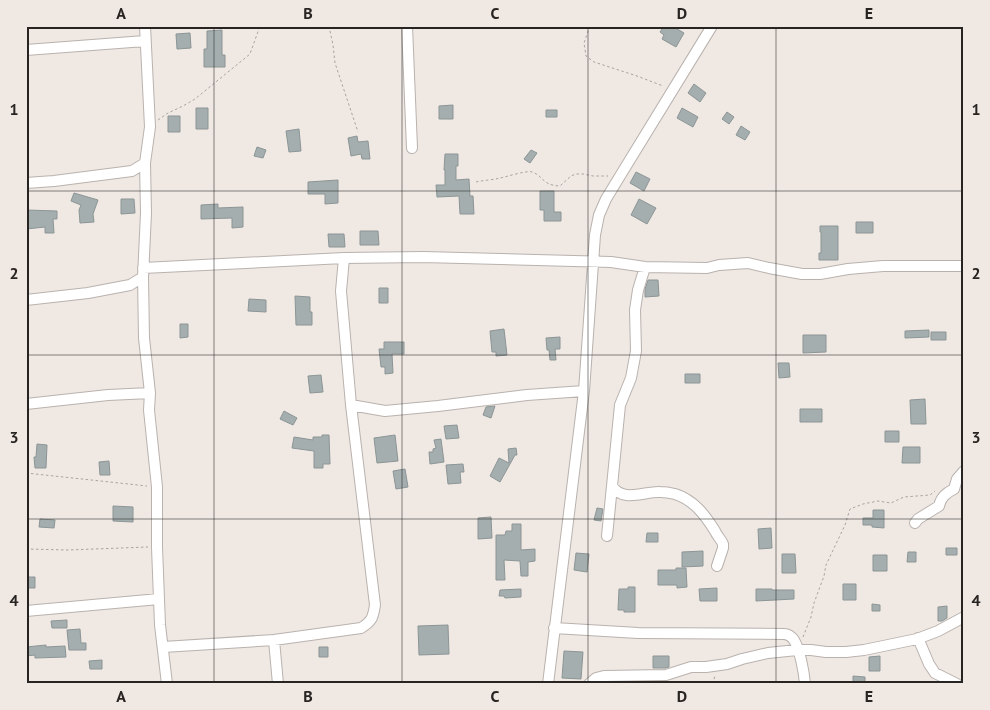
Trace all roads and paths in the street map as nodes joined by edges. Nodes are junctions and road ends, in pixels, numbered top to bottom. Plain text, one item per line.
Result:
1 (145, 26) edge
2 (260, 26) edge
3 (329, 26) edge
4 (407, 26) edge
5 (590, 26) edge
6 (712, 26) edge
7 (146, 41) junction
8 (26, 50) edge
9 (673, 91) junction
10 (150, 127) junction
11 (358, 132) dead end
12 (412, 148) dead end
13 (145, 163) junction
14 (620, 176) junction
15 (476, 182) dead end
16 (26, 183) edge
17 (344, 258) junction
18 (593, 262) junction
19 (964, 266) edge
20 (645, 267) junction
21 (143, 272) junction
22 (26, 300) edge
23 (584, 391) junction
24 (150, 393) junction
25 (26, 404) edge
26 (351, 405) junction
27 (964, 471) edge
28 (26, 473) edge
29 (612, 486) junction
30 (157, 487) junction
31 (938, 490) dead end
32 (915, 523) dead end
33 (607, 536) dead end
34 (156, 547) junction
35 (26, 549) edge
36 (717, 566) dead end
37 (159, 599) junction
38 (26, 611) edge
39 (964, 617) edge
40 (554, 628) junction
41 (918, 638) junction
42 (274, 640) junction
43 (163, 647) junction
44 (799, 650) junction
45 (167, 684) edge
46 (278, 684) edge
47 (548, 684) edge
48 (589, 684) edge
49 (805, 684) edge
50 (957, 684) edge

1 - 7 street
2 - 10 path
3 - 11 path
4 - 12 street
5 - 9 path
6 - 9 street
7 - 8 street
7 - 10 street
9 - 14 street
10 - 13 street
13 - 16 street
13 - 21 street
14 - 15 path
14 - 18 street
17 - 18 street
17 - 21 street
17 - 26 street
18 - 20 street
18 - 23 street
19 - 20 street
20 - 29 street
21 - 22 street
21 - 24 street
23 - 26 street
23 - 40 street
24 - 25 street
24 - 30 street
26 - 42 street
27 - 32 street
28 - 30 path
29 - 33 street
29 - 36 street
30 - 34 street
31 - 44 path
34 - 35 path
34 - 37 street
37 - 38 street
37 - 43 street
39 - 41 street
40 - 44 street
40 - 47 street
41 - 44 street
41 - 50 street
42 - 43 street
42 - 46 street
43 - 45 street
44 - 48 street
44 - 49 street

